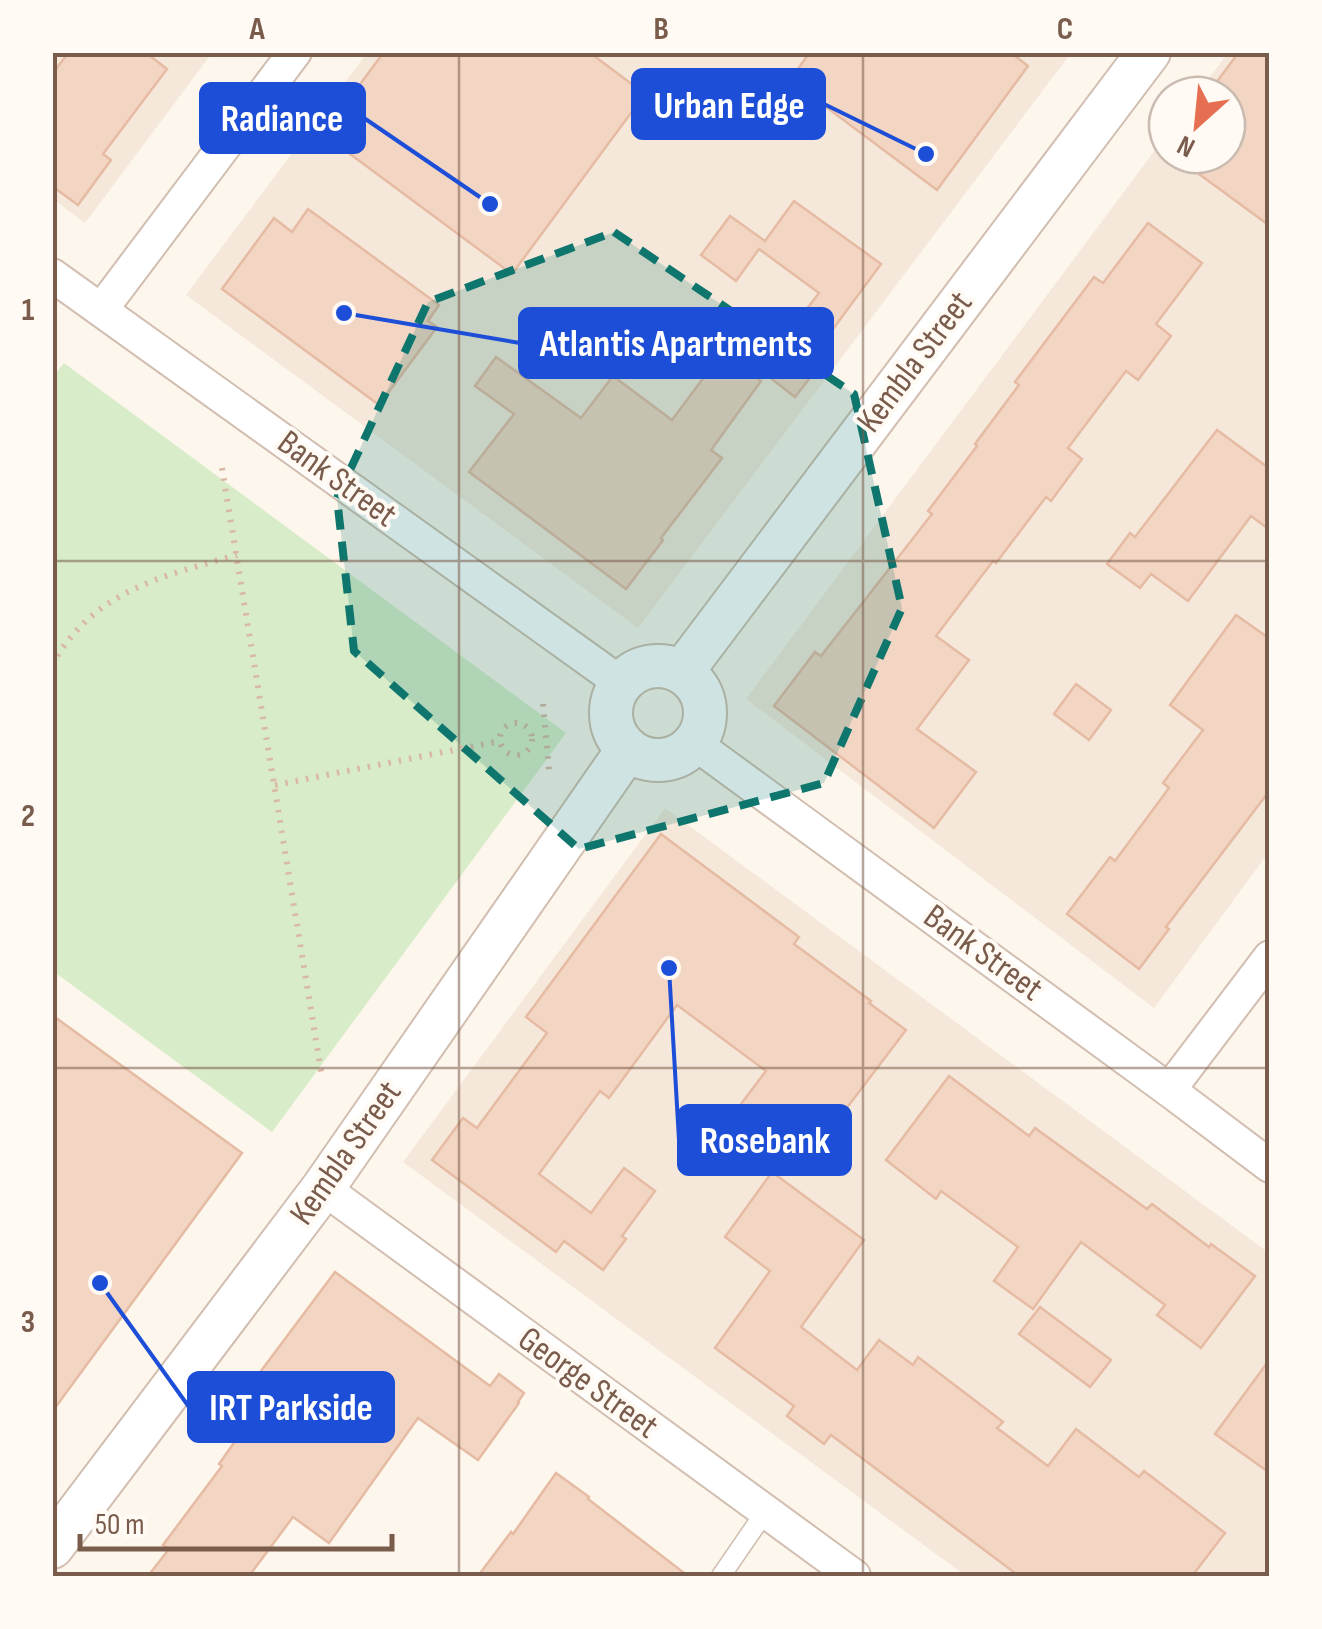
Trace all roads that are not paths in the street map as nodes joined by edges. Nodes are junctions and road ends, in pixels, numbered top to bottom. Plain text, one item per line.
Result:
1 (295, 52) edge
2 (1149, 52) edge
3 (52, 275) edge
4 (101, 310) junction
5 (682, 672) junction
6 (621, 683) junction
7 (694, 743) junction
8 (628, 749) junction
9 (1270, 957) edge
10 (1169, 1090) junction
11 (1270, 1166) edge
12 (323, 1188) junction
13 (765, 1512) junction
14 (52, 1548) edge
15 (834, 1571) edge
16 (720, 1576) edge

1 - 4 street
2 - 5 street, Kembla Street
3 - 4 street, Bank Street
4 - 6 street, Bank Street
5 - 6 street
5 - 7 street
6 - 8 street
7 - 8 street
7 - 10 street, Bank Street
8 - 12 street, Kembla Street
9 - 10 street
10 - 11 street, Bank Street
12 - 13 street, George Street
12 - 14 street, Kembla Street
13 - 15 street, George Street
13 - 16 lane

